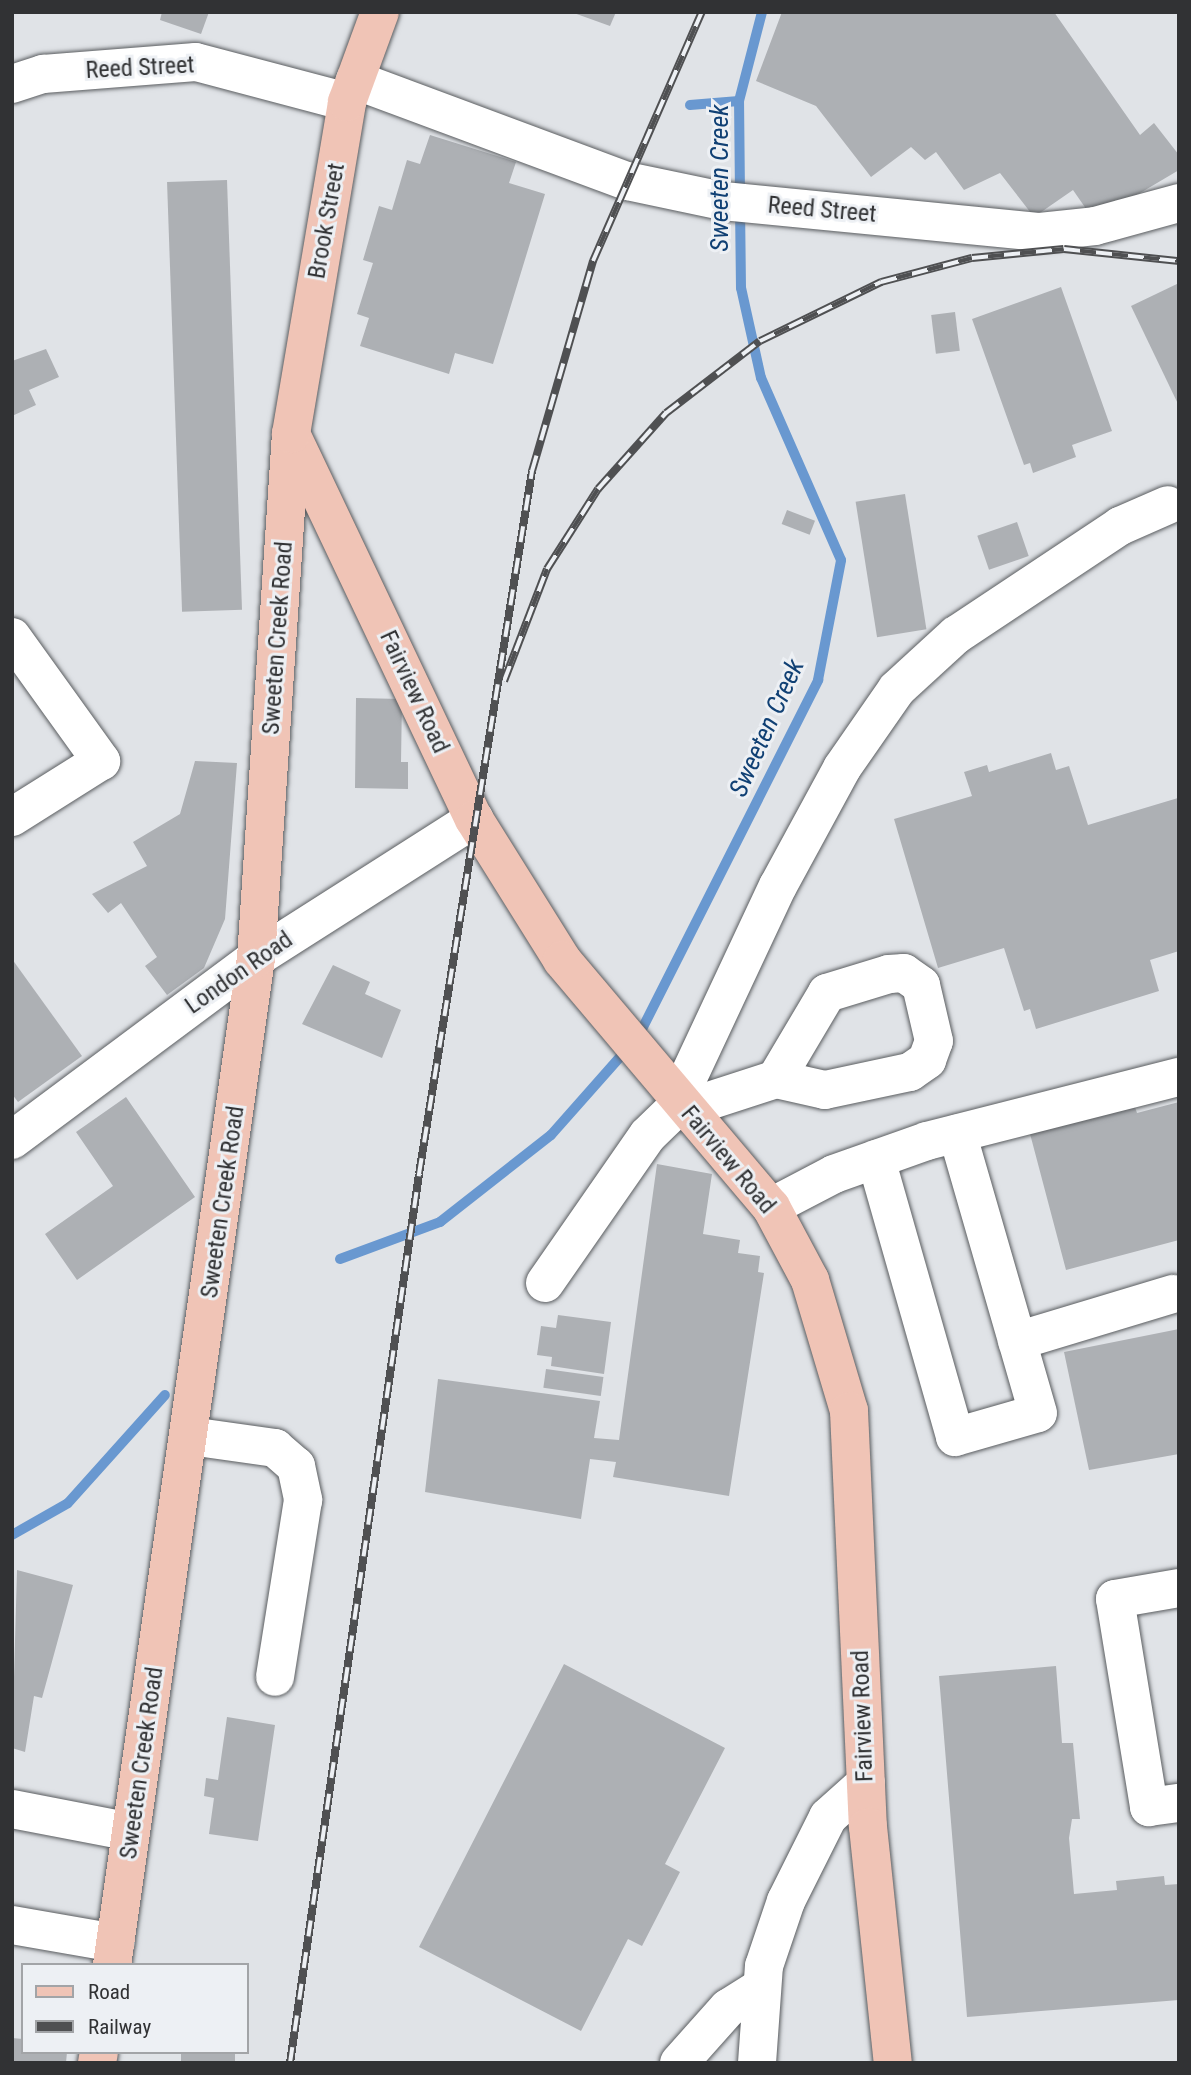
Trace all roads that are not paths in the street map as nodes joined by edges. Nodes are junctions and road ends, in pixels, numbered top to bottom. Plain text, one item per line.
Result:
1 (380, 12) edge
2 (12, 84) edge
3 (351, 91) junction
4 (1179, 203) edge
5 (291, 434) junction
6 (1168, 505) dead end
7 (12, 637) edge
8 (12, 817) edge
9 (474, 818) junction
10 (256, 958) junction
11 (1179, 1077) edge
12 (776, 1079) dead end
13 (682, 1103) junction
14 (957, 1133) junction
15 (12, 1140) edge
16 (876, 1159) junction
17 (771, 1207) junction
18 (545, 1283) dead end
19 (1173, 1294) dead end
20 (1017, 1341) junction
21 (190, 1436) junction
22 (1179, 1588) edge
23 (275, 1677) dead end
24 (866, 1783) junction
25 (1179, 1802) edge
26 (12, 1810) edge
27 (131, 1832) junction
28 (12, 1925) edge
29 (113, 1954) edge
30 (760, 1988) junction
31 (679, 2063) edge
32 (757, 2063) edge
33 (893, 2063) edge

1 - 3 main road, Brook Street
2 - 3 street, Reed Street
3 - 4 street, Reed Street
3 - 5 main road, Brook Street
5 - 9 main road, Fairview Road
5 - 10 main road, Sweeten Creek Road
6 - 13 street
7 - 8 street
9 - 10 street, London Road
9 - 13 main road, Fairview Road
10 - 15 street, London Road
10 - 21 main road, Sweeten Creek Road
11 - 14 street
12 - 13 street
13 - 17 main road, Fairview Road
13 - 18 street
14 - 16 street
14 - 20 street
16 - 17 street
16 - 20 street
17 - 24 main road, Fairview Road
19 - 20 street
21 - 23 street
21 - 27 main road, Sweeten Creek Road
22 - 25 street
24 - 30 street
24 - 33 main road, Fairview Road
26 - 27 street
27 - 29 main road, Sweeten Creek Road
28 - 29 street
30 - 31 street
30 - 32 street

